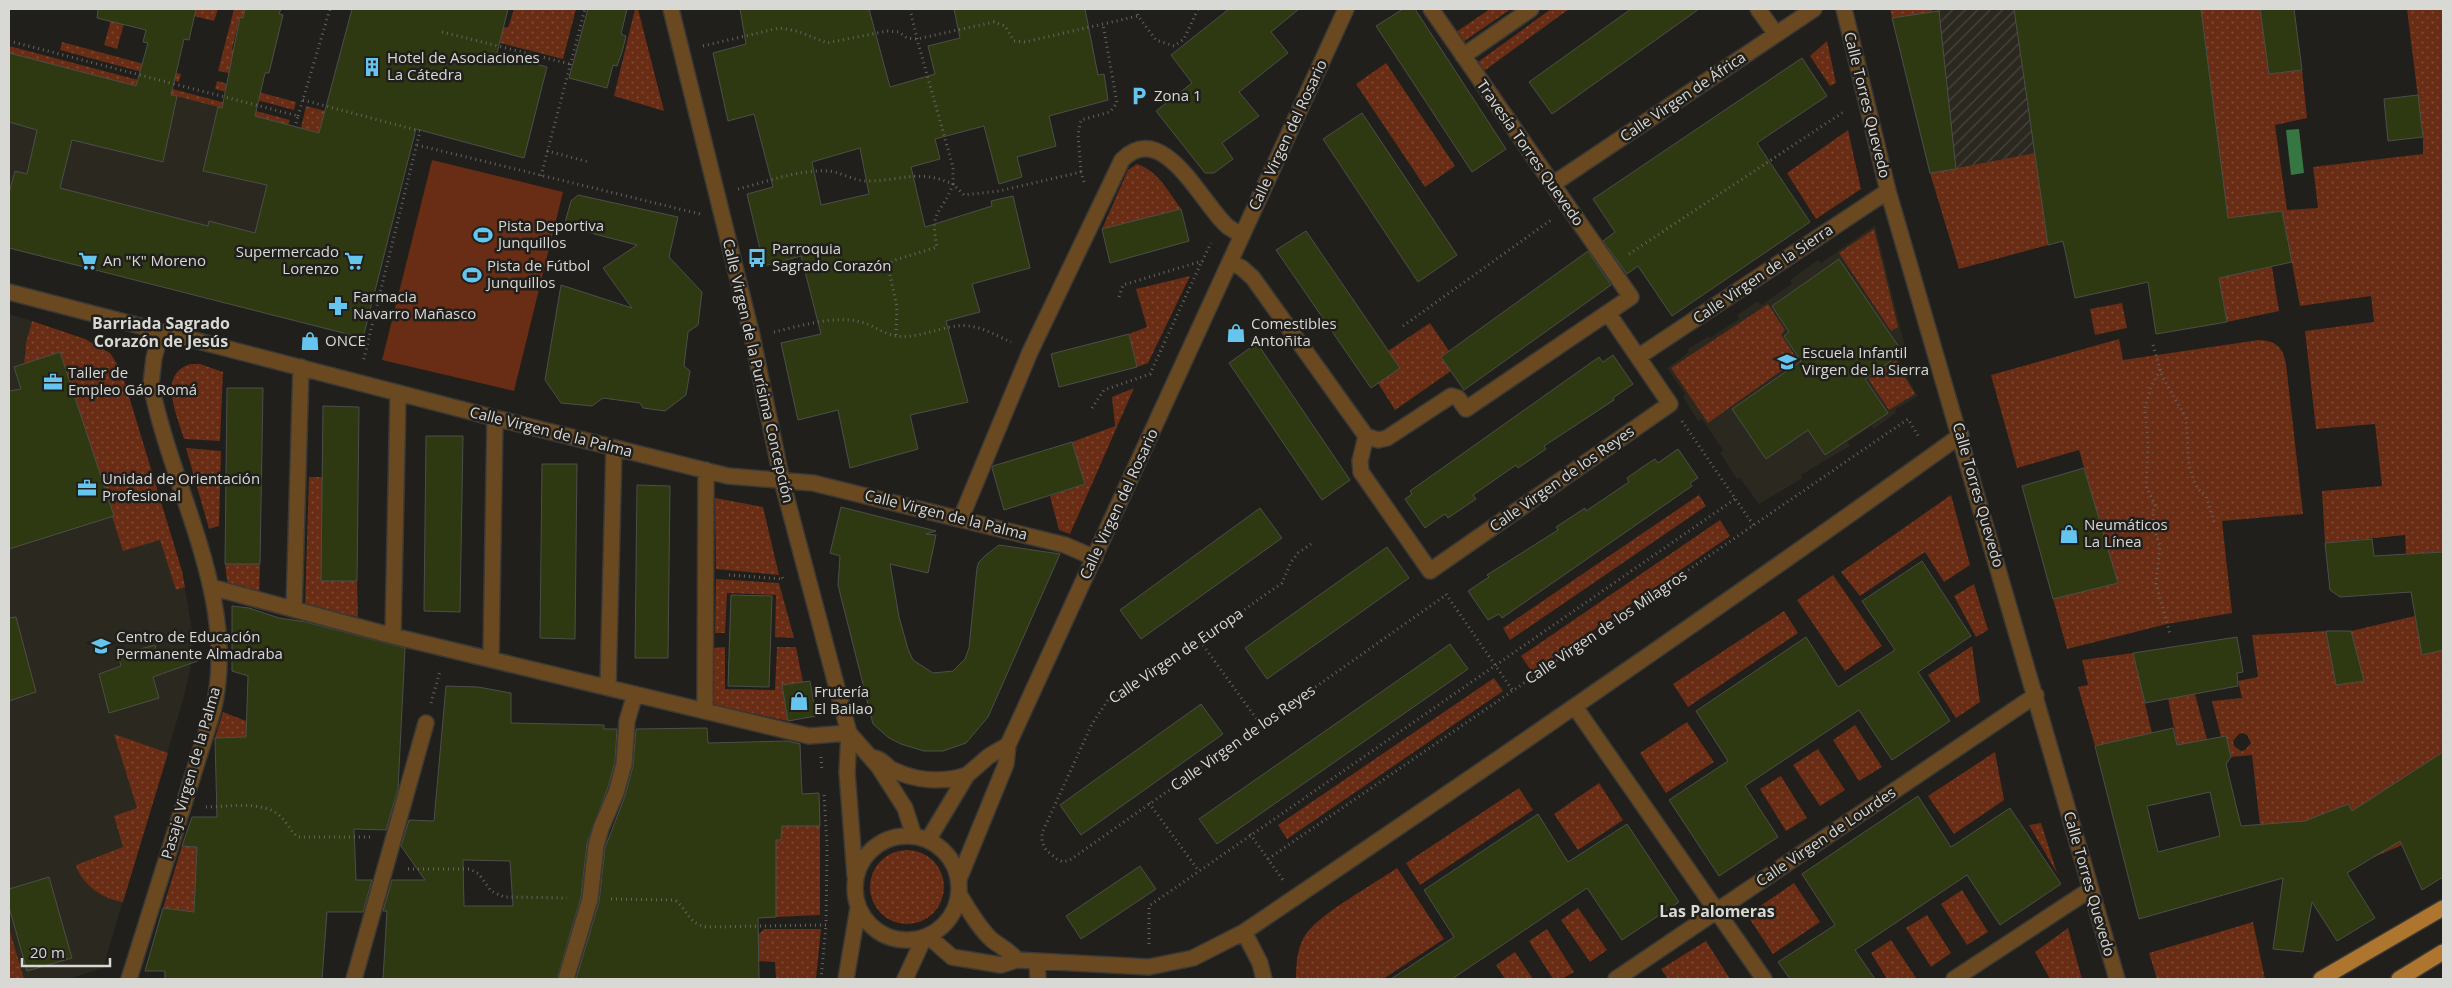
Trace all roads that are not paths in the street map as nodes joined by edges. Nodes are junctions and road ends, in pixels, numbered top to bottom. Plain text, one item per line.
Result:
1 (671, 9) edge
2 (1346, 9) edge
3 (1431, 9) edge
4 (1531, 9) edge
5 (1758, 9) edge
6 (1814, 9) edge
7 (1844, 9) edge
8 (1776, 34) junction
9 (1463, 56) junction
10 (1553, 184) junction
11 (1888, 191) junction
12 (1242, 235) junction
13 (1230, 262) junction
14 (9, 292) edge
15 (1608, 313) junction
16 (161, 332) junction
17 (1638, 357) junction
18 (301, 367) junction
19 (398, 393) junction
20 (495, 418) junction
21 (1960, 435) junction
22 (1366, 436) junction
23 (614, 448) junction
24 (706, 470) junction
25 (782, 481) junction
26 (961, 518) junction
27 (1095, 558) junction
28 (211, 587) junction
29 (294, 609) junction
30 (393, 636) junction
31 (491, 658) junction
32 (608, 687) junction
33 (636, 694) junction
34 (2036, 695) junction
35 (1575, 707) junction
36 (705, 710) junction
37 (426, 723) road end
38 (849, 733) junction
39 (1008, 745) junction
40 (869, 756) junction
41 (967, 775) junction
42 (921, 838) junction
43 (855, 876) junction
44 (959, 879) junction
45 (2091, 889) junction
46 (959, 894) junction
47 (858, 908) junction
48 (2443, 908) edge
49 (1717, 911) junction
50 (1244, 932) junction
51 (926, 937) junction
52 (2443, 952) edge
53 (1017, 960) junction
54 (1037, 962) junction
55 (1149, 973) edge
56 (129, 979) edge
57 (354, 979) edge
58 (566, 979) edge
59 (846, 979) edge
60 (905, 979) edge
61 (1038, 979) edge
62 (1264, 979) edge
63 (1616, 979) edge
64 (1764, 979) edge
65 (1954, 979) edge
66 (2117, 979) edge
67 (2321, 979) edge
68 (2402, 979) edge

1 - 25 street, Calle Virgen de la Purísima Concepción
2 - 12 street, Calle Virgen del Rosario
3 - 9 street, Travesía Torres Quevedo
4 - 9 street
5 - 8 street
6 - 8 street, Calle Virgen de África
7 - 11 street, Calle Torres Quevedo
8 - 10 street, Calle Virgen de África
9 - 10 street, Travesía Torres Quevedo
10 - 15 street, Travesía Torres Quevedo
11 - 17 street, Calle Virgen de la Sierra
11 - 21 street, Calle Torres Quevedo
12 - 13 street, Calle Virgen del Rosario
12 - 26 street
13 - 22 street
13 - 27 street, Calle Virgen del Rosario
14 - 16 street, Calle Virgen de la Palma
15 - 17 street
15 - 22 street
16 - 18 street, Calle Virgen de la Palma
16 - 28 street, Pasaje Virgen de la Palma
17 - 22 street, Calle Virgen de los Reyes
18 - 19 street, Calle Virgen de la Palma
18 - 29 street
19 - 20 street, Calle Virgen de la Palma
19 - 30 street
20 - 23 street, Calle Virgen de la Palma
20 - 31 street
21 - 34 street, Calle Torres Quevedo
21 - 35 street
23 - 24 street, Calle Virgen de la Palma
23 - 32 street
24 - 25 street, Calle Virgen de la Palma
24 - 36 street
25 - 26 street, Calle Virgen de la Palma
25 - 38 street, Calle Virgen de la Purísima Concepción
26 - 27 street, Calle Virgen de la Palma
27 - 39 street, Calle Virgen del Rosario
28 - 29 street
28 - 56 street, Pasaje Virgen de la Palma
29 - 30 street
30 - 31 street
31 - 32 street
32 - 33 street
33 - 36 street
33 - 58 street
34 - 45 street, Calle Torres Quevedo
34 - 49 street, Calle Virgen de Lourdes
35 - 49 street
35 - 50 street
36 - 38 street
37 - 57 street
38 - 40 street, Calle Virgen de la Purísima Concepción
38 - 43 street, Calle Virgen de la Purísima Concepción
39 - 41 street
39 - 44 street, Calle Virgen del Rosario
40 - 41 street
40 - 42 street, Calle Virgen de la Purísima Concepción
41 - 42 street
42 - 43 street
42 - 44 street
43 - 47 street
44 - 46 street
45 - 65 street
45 - 66 street, Calle Torres Quevedo
46 - 51 street
46 - 53 street
47 - 51 street
47 - 59 street
48 - 67 main road
49 - 63 street, Calle Virgen de Lourdes
49 - 64 street
50 - 55 street
50 - 62 street
51 - 53 street
51 - 60 street
52 - 68 main road
53 - 54 street
54 - 55 street
54 - 61 street

